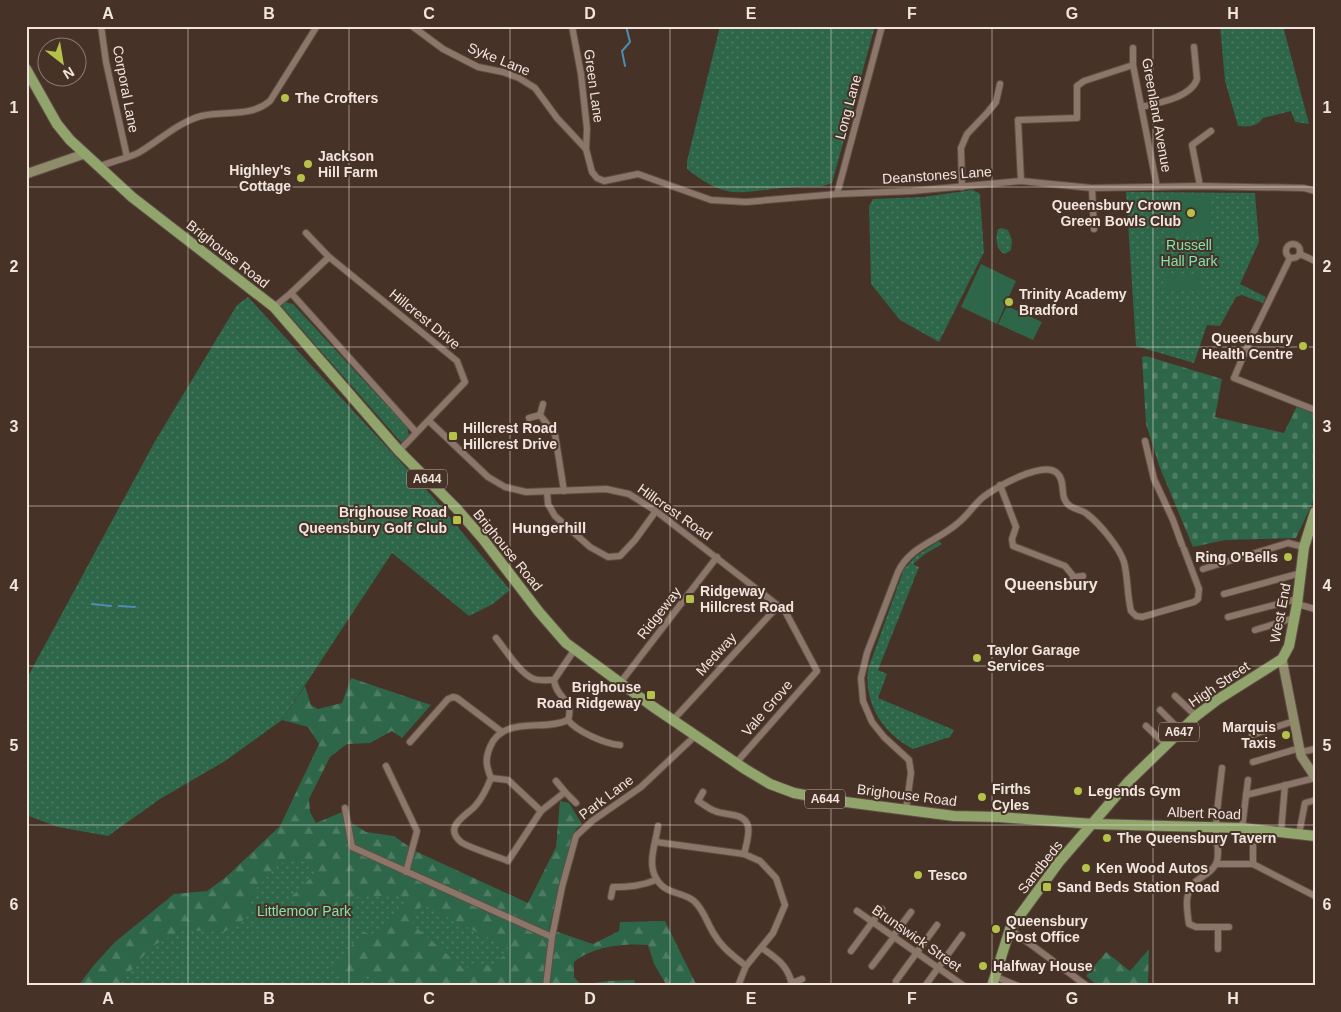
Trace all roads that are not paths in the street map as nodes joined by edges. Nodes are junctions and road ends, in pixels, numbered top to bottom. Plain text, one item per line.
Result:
1 (101, 26) edge
2 (317, 26) edge
3 (412, 26) edge
4 (572, 26) edge
5 (882, 26) edge
6 (1194, 47) dead end
7 (1133, 48) dead end
8 (1133, 65) junction
9 (26, 69) edge
10 (1000, 84) dead end
11 (1141, 107) junction
12 (1211, 131) dead end
13 (586, 149) junction
14 (84, 154) junction
15 (126, 157) junction
16 (99, 167) junction
17 (26, 174) edge
18 (1021, 181) junction
19 (1200, 186) junction
20 (962, 187) junction
21 (1157, 187) junction
22 (1092, 188) junction
23 (1315, 191) edge
24 (837, 194) junction
25 (1094, 229) dead end
26 (306, 232) dead end
27 (1300, 254) junction
28 (329, 257) junction
29 (1290, 258) junction
30 (1315, 261) edge
31 (291, 294) junction
32 (274, 307) junction
33 (543, 404) dead end
34 (1315, 410) edge
35 (540, 416) junction
36 (529, 418) dead end
37 (429, 421) junction
38 (416, 432) junction
39 (1145, 441) dead end
40 (399, 450) junction
41 (1000, 485) junction
42 (564, 491) junction
43 (547, 492) junction
44 (656, 511) junction
45 (1315, 512) edge
46 (1312, 525) edge
47 (1304, 547) junction
48 (717, 557) junction
49 (1203, 569) dead end
50 (1301, 573) junction
51 (1083, 576) dead end
52 (1074, 577) junction
53 (1069, 586) dead end
54 (1224, 594) dead end
55 (1297, 602) junction
56 (778, 606) junction
57 (1315, 609) edge
58 (1228, 617) dead end
59 (1294, 618) junction
60 (1255, 630) dead end
61 (496, 638) dead end
62 (575, 650) junction
63 (1282, 659) junction
64 (817, 671) joint
65 (554, 680) junction
66 (620, 683) junction
67 (1175, 696) dead end
68 (1160, 710) dead end
69 (1196, 716) junction
70 (568, 720) junction
71 (673, 720) junction
72 (1294, 721) junction
73 (1146, 726) dead end
74 (1181, 731) junction
75 (502, 732) junction
76 (696, 735) junction
77 (1252, 735) dead end
78 (410, 742) dead end
79 (1166, 745) junction
80 (614, 746) dead end
81 (1315, 749) edge
82 (1300, 750) junction
83 (1253, 762) dead end
84 (736, 763) junction
85 (386, 766) dead end
86 (1222, 768) dead end
87 (1315, 777) edge
88 (491, 778) junction
89 (1248, 780) dead end
90 (556, 781) dead end
91 (1285, 785) junction
92 (565, 792) junction
93 (703, 792) dead end
94 (1246, 795) junction
95 (1315, 800) edge
96 (576, 803) dead end
97 (346, 808) dead end
98 (906, 809) junction
99 (541, 812) junction
100 (1093, 824) junction
101 (658, 826) dead end
102 (1216, 827) junction
103 (1242, 828) junction
104 (1281, 832) junction
105 (1299, 834) junction
106 (1315, 836) edge
107 (1253, 840) dead end
108 (656, 842) junction
109 (744, 854) junction
110 (1216, 864) junction
111 (1253, 864) junction
112 (406, 872) junction
113 (656, 880) junction
114 (1315, 896) edge
115 (610, 897) dead end
116 (882, 909) dead end
117 (856, 911) dead end
118 (912, 912) dead end
119 (872, 922) junction
120 (937, 925) dead end
121 (1218, 927) junction
122 (1229, 927) dead end
123 (1010, 929) junction
124 (962, 936) dead end
125 (552, 937) junction
126 (894, 937) junction
127 (762, 948) junction
128 (1218, 949) dead end
129 (851, 951) dead end
130 (916, 953) junction
131 (746, 966) junction
132 (872, 966) dead end
133 (937, 969) junction
134 (802, 979) dead end
135 (896, 981) dead end
136 (993, 981) edge
137 (546, 986) edge
138 (738, 986) edge
139 (925, 986) edge
140 (964, 986) edge
141 (1018, 986) edge
142 (1087, 986) edge

1 - 15 street, Corporal Lane
2 - 15 street
3 - 13 street, Syke Lane
4 - 13 street, Green Lane
5 - 24 street, Long Lane
6 - 11 street
7 - 8 street, Greenland Avenue
8 - 11 street, Greenland Avenue
8 - 18 street
9 - 14 main road, Brighouse Road / A644
10 - 20 street
11 - 21 street, Greenland Avenue
12 - 19 street
13 - 24 street, Deanstones Lane
14 - 16 main road, Brighouse Road / A644
14 - 17 street
15 - 16 street
16 - 32 main road, Brighouse Road / A644
18 - 20 street, Deanstones Lane
18 - 22 street, Deanstones Lane
19 - 21 street, Deanstones Lane
19 - 23 street, Deanstones Lane
20 - 24 street, Deanstones Lane
21 - 22 street, Deanstones Lane
22 - 25 street
26 - 28 street, Hillcrest Drive
27 - 29 street
27 - 29 street
27 - 30 street
28 - 31 street
28 - 37 street, Hillcrest Drive
29 - 34 street
31 - 32 street
31 - 38 street
32 - 40 main road, Brighouse Road / A644
33 - 35 street
35 - 36 street
35 - 42 street
37 - 38 street, Hillcrest Drive
37 - 43 street, Hillcrest Road
38 - 40 street, Hillcrest Drive
39 - 41 street
40 - 62 main road, Brighouse Road / A644
41 - 52 street
41 - 98 street
42 - 43 street, Hillcrest Road
42 - 44 street, Hillcrest Road
43 - 44 street
44 - 48 street, Hillcrest Road
45 - 46 main road, West End
46 - 47 main road, West End
47 - 49 street
47 - 50 main road, West End
48 - 56 street, Hillcrest Road
48 - 66 street, Ridgeway
50 - 54 street
50 - 55 main road, West End
51 - 52 street
52 - 53 street
55 - 57 street
55 - 58 street
55 - 59 main road, West End
56 - 64 street, Hillcrest Road
56 - 71 street, Medway
59 - 60 street
59 - 63 main road, West End
61 - 65 street
62 - 65 street
62 - 66 main road, Brighouse Road / A644
63 - 69 main road, High Street / A647
63 - 72 street
64 - 84 street, Vale Grove
65 - 70 street
66 - 71 main road, Brighouse Road / A644
67 - 69 street
68 - 74 street
69 - 74 main road, High Street / A647
70 - 75 street
70 - 80 street
71 - 76 main road, Brighouse Road / A644
72 - 77 street
72 - 82 street
73 - 79 street
74 - 79 main road, High Street / A647
75 - 78 street
75 - 88 street
76 - 84 main road, Brighouse Road / A644
76 - 125 street, Park Lane
79 - 100 main road, High Street / A647
81 - 82 street
82 - 83 street
82 - 87 street
84 - 98 main road, Brighouse Road / A644
85 - 112 street
86 - 102 street
87 - 91 street
88 - 99 street
88 - 99 street
89 - 94 street
90 - 92 street
91 - 94 street
91 - 104 street
92 - 96 street
92 - 99 street
93 - 109 street
94 - 103 street
95 - 105 street
97 - 112 street
98 - 100 main road, Brighouse Road / A644
100 - 102 main road, Albert Road / A644
100 - 123 main road, Sandbeds / A647
101 - 108 street
102 - 103 main road, Albert Road / A644
102 - 110 street
103 - 104 main road, Albert Road / A644
104 - 105 main road, Albert Road / A644
105 - 106 main road, Albert Road / A644
107 - 111 street
108 - 109 street
108 - 113 street
109 - 127 street
110 - 111 street
110 - 121 street
111 - 114 street
112 - 125 street
113 - 115 street
113 - 131 street
116 - 119 street
117 - 119 street, Brunswick Street
118 - 126 street
119 - 126 street, Brunswick Street
119 - 129 street
120 - 130 street
121 - 122 street
121 - 128 street
123 - 136 main road, Sandbeds / A647
123 - 142 street
124 - 133 street
125 - 137 street, Park Lane
126 - 130 street, Brunswick Street
126 - 132 street
127 - 131 street
127 - 134 street
130 - 133 street, Brunswick Street
130 - 135 street
131 - 138 street
133 - 139 street
133 - 140 street, Brunswick Street
136 - 141 street

